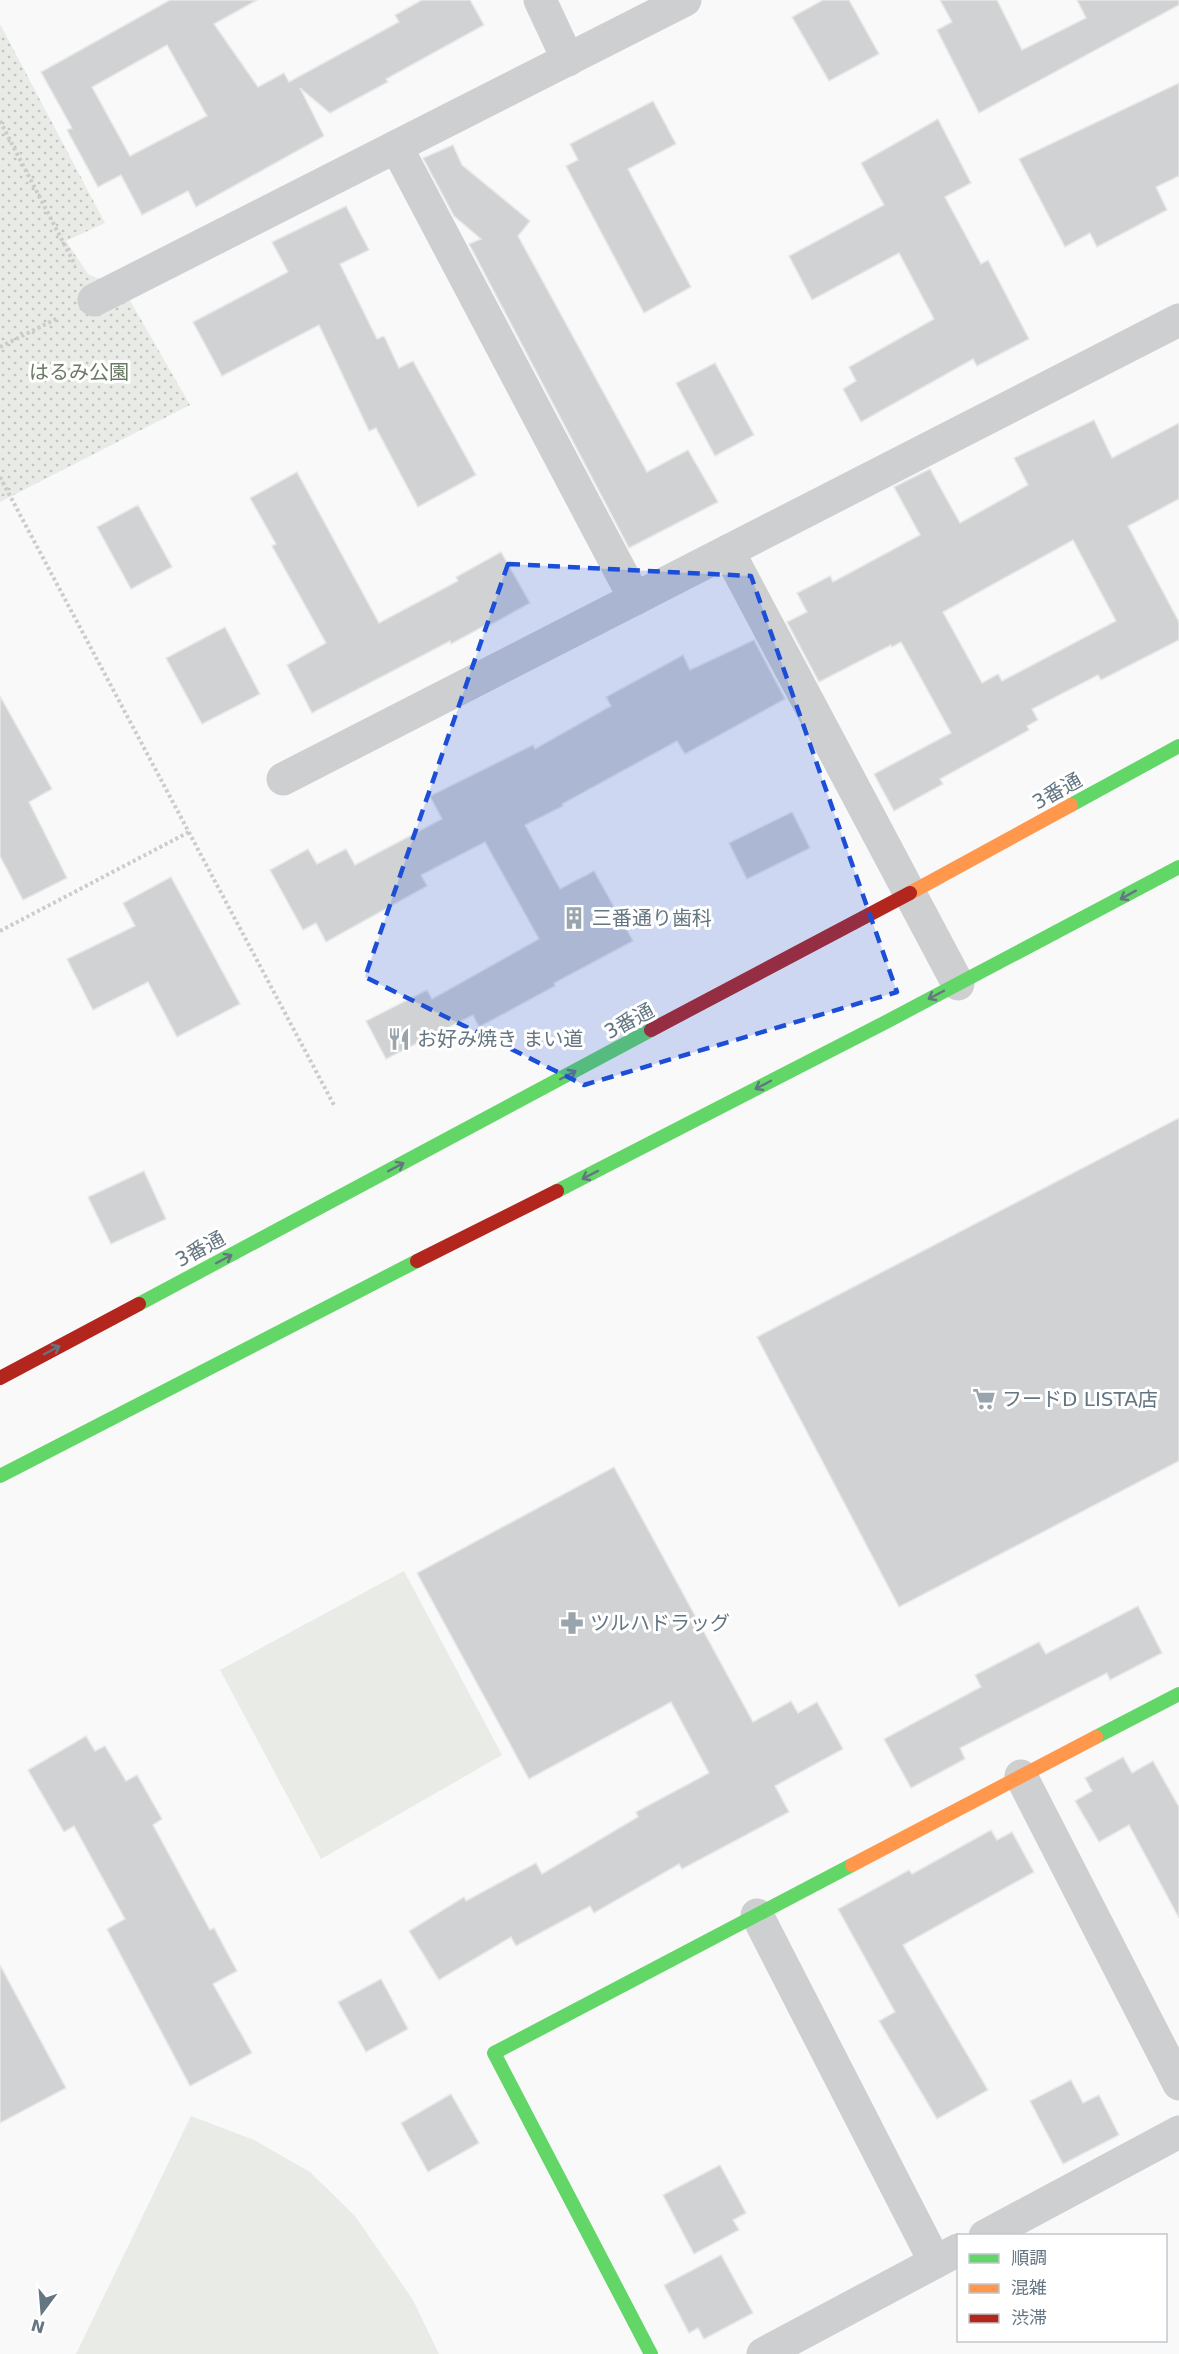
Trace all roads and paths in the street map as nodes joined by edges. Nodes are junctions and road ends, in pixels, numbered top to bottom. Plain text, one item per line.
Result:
1 (540, 0) edge
2 (686, 0) edge
3 (568, 60) junction
4 (0, 121) edge
5 (397, 148) junction
6 (94, 300) junction
7 (1179, 320) edge
8 (0, 347) edge
9 (0, 477) edge
10 (728, 551) junction
11 (635, 599) junction
12 (1179, 746) edge
13 (283, 779) dead end
14 (189, 832) junction
15 (1179, 867) edge
16 (909, 893) junction
17 (0, 931) edge
18 (957, 984) junction
19 (335, 1107) dead end
20 (0, 1378) edge
21 (0, 1476) edge
22 (1179, 1694) edge
23 (1021, 1776) junction
24 (758, 1915) junction
25 (1179, 2084) edge
26 (1179, 2132) edge
27 (987, 2234) edge
28 (947, 2256) edge
29 (651, 2354) edge
30 (763, 2354) edge

1 - 3 street
2 - 3 street
3 - 5 street
4 - 6 path
5 - 6 street
5 - 11 street
6 - 8 path
7 - 10 street
9 - 14 path
10 - 11 street
10 - 16 street
11 - 13 street
12 - 16 street, 3番通
14 - 17 path
14 - 19 path
15 -> 18 street
16 - 18 street
20 -> 16 street, 3番通
18 -> 21 street
22 - 23 street
23 - 24 street
23 - 25 street
24 - 28 street
24 - 29 street
26 - 27 street
28 - 30 street

